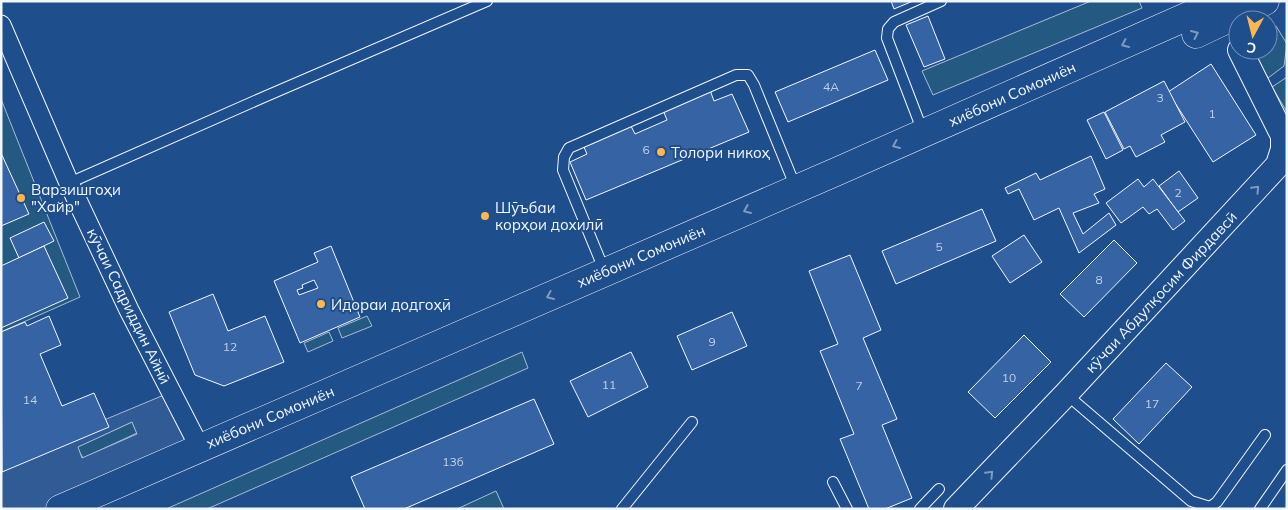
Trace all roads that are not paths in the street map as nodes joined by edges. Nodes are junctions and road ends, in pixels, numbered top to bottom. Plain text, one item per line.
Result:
1 (487, 1) edge
2 (941, 1) edge
3 (1265, 1) edge
4 (1220, 7) edge
5 (1228, 24) edge
6 (1, 25) edge
7 (1245, 60) edge
8 (924, 133) junction
9 (68, 183) junction
10 (796, 189) junction
11 (605, 272) junction
12 (1066, 394) junction
13 (692, 422) dead end
14 (1265, 436) dead end
15 (200, 448) junction
16 (1287, 470) edge
17 (833, 482) dead end
18 (939, 489) dead end
19 (60, 509) edge
20 (108, 509) edge
21 (622, 509) edge
22 (848, 509) edge
23 (920, 509) edge
24 (956, 509) edge
25 (1260, 509) edge

1 - 9 lane
2 - 8 lane
3 - 4 highway, хиёбони Сомониён
4 - 5 street, кӯчаи Абдулқосим Фирдавсӣ
4 -> 8 highway, хиёбони Сомониён
20 -> 4 highway, хиёбони Сомониён
6 - 9 street, кӯчаи Садриддин Айнӣ
12 -> 7 street, кӯчаи Абдулқосим Фирдавсӣ
8 -> 10 highway, хиёбони Сомониён
9 - 15 street, кӯчаи Садриддин Айнӣ
10 -> 11 highway, хиёбони Сомониён
10 - 11 lane
11 -> 15 highway, хиёбони Сомониён
12 - 14 lane
24 -> 12 street, кӯчаи Абдулқосим Фирдавсӣ
13 - 21 lane
15 - 19 highway, хиёбони Сомониён
16 - 25 lane
17 - 22 lane
18 - 23 lane

